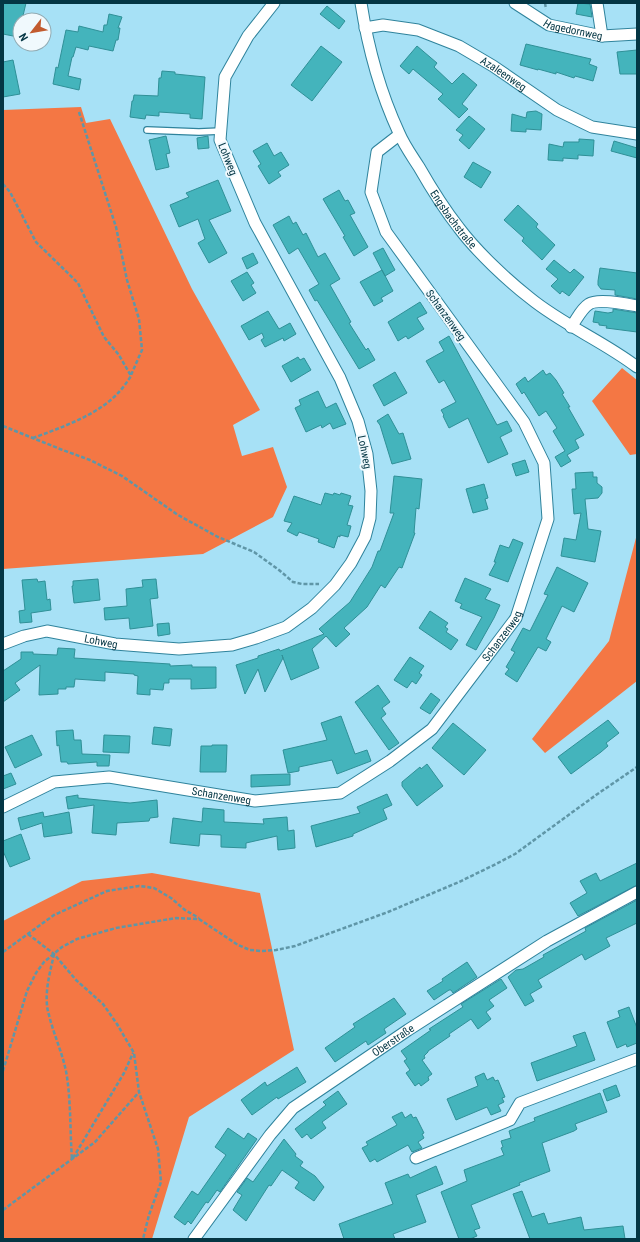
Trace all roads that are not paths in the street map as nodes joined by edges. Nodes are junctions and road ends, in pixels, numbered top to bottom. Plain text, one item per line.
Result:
1 (274, 3) edge
2 (361, 3) edge
3 (515, 3) edge
4 (597, 3) edge
5 (365, 28) junction
6 (637, 34) edge
7 (602, 36) junction
8 (147, 130) dead end
9 (221, 131) junction
10 (637, 134) edge
11 (399, 135) junction
12 (637, 306) edge
13 (572, 327) junction
14 (637, 367) edge
15 (3, 644) edge
16 (3, 807) edge
17 (637, 892) edge
18 (637, 1059) edge
19 (416, 1158) dead end
20 (194, 1239) edge

1 - 9 street, Lohweg
2 - 5 street, Engsbachstraße
3 - 7 street, Hagedornweg
4 - 7 street
5 - 10 street, Azaleenweg
5 - 11 street, Engsbachstraße
6 - 7 street, Hagedornweg
8 - 9 lane
9 - 15 street, Lohweg
11 - 13 street, Engsbachstraße
11 - 16 street, Schanzenweg
12 - 13 street
13 - 14 street, Engsbachstraße
17 - 20 street, Oberstraße
18 - 19 street

